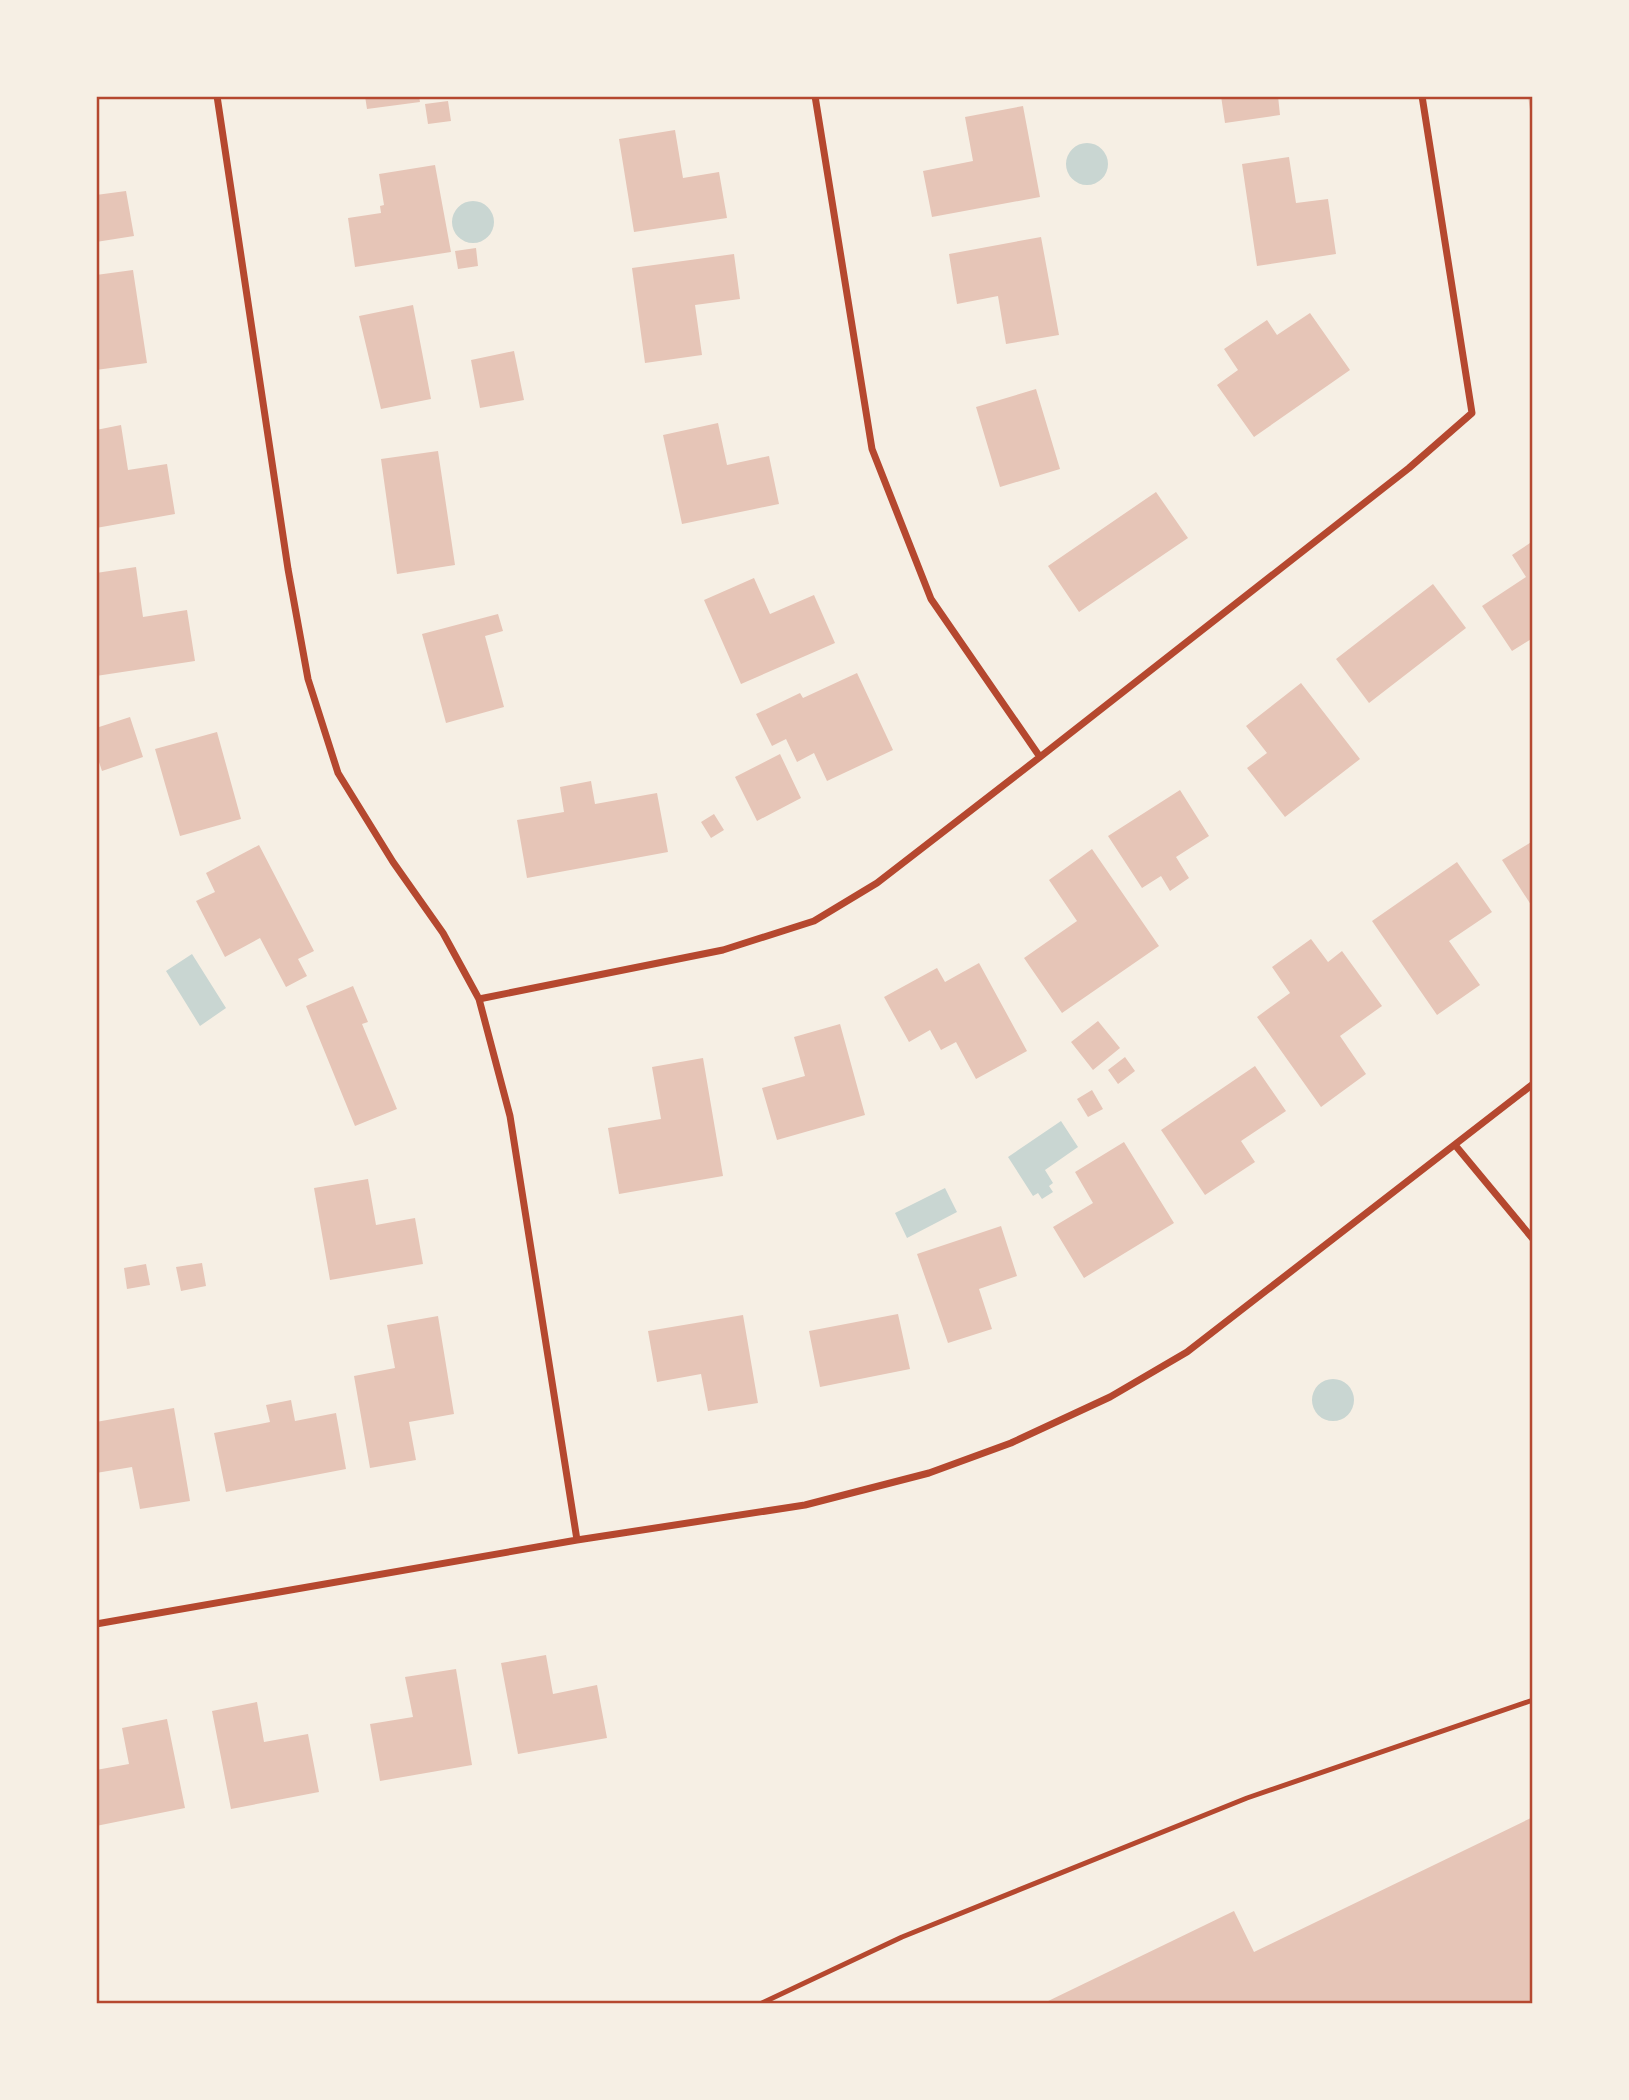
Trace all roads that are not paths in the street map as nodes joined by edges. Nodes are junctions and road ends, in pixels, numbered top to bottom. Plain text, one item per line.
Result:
1 (217, 96) edge
2 (816, 96) edge
3 (1422, 96) edge
4 (1040, 757) junction
5 (479, 999) junction
6 (1533, 1084) edge
7 (1455, 1145) junction
8 (1533, 1239) edge
9 (577, 1540) junction
10 (96, 1624) edge
11 (1533, 1700) edge
12 (760, 2004) edge

1 - 5 street
2 - 4 street
3 - 4 street
4 - 5 street
5 - 9 street
6 - 7 street
7 - 8 street
7 - 9 street
9 - 10 street
11 - 12 lane

